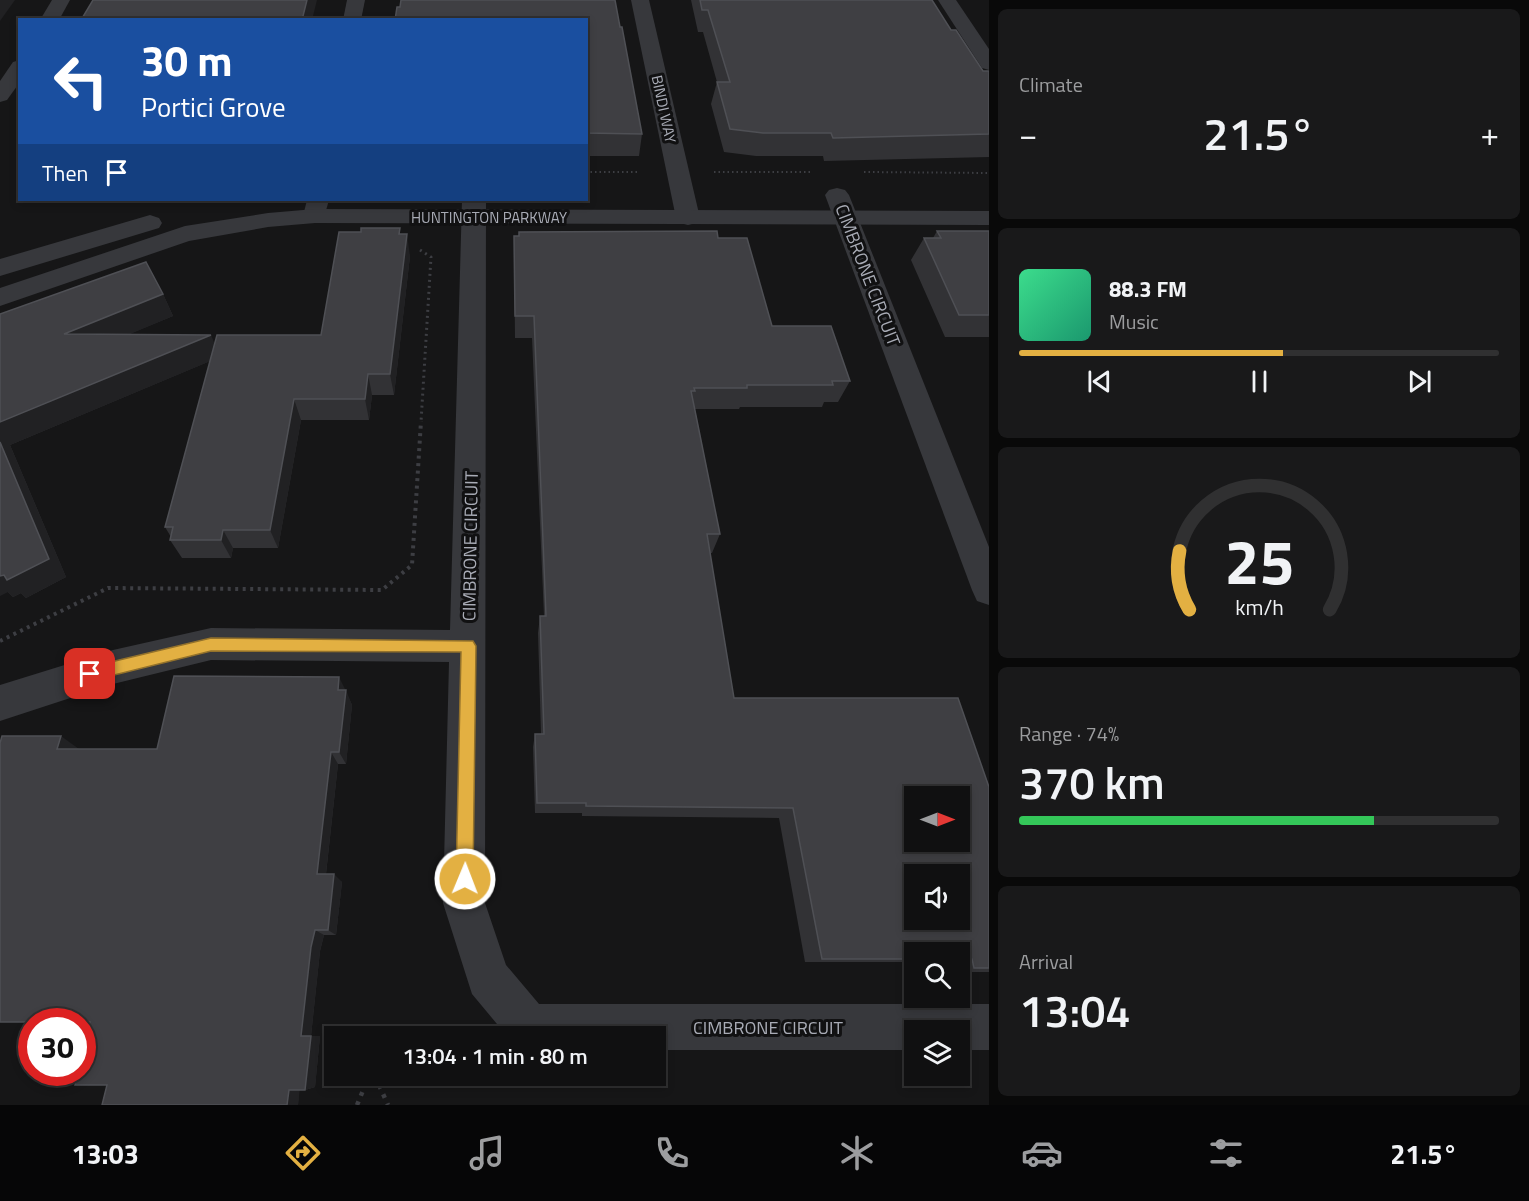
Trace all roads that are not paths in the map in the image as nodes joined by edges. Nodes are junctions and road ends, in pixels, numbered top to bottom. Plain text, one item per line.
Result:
1 (61, 0) edge
2 (356, 0) edge
3 (640, 0) edge
4 (948, 0) edge
5 (50, 18) edge
6 (352, 18) edge
7 (989, 64) edge
8 (18, 69) edge
9 (0, 96) edge
10 (844, 191) junction
11 (588, 195) edge
12 (252, 201) edge
13 (685, 206) junction
14 (317, 208) edge
15 (474, 208) edge
16 (989, 218) edge
17 (4, 259) edge
18 (10, 293) edge
19 (979, 536) edge
20 (989, 590) edge
21 (468, 646) junction
22 (0, 703) edge
23 (989, 1027) edge

1 - 5 street
2 - 6 street
3 - 13 street, BINDI WAY
4 - 7 street
8 - 9 street
10 - 13 street, HUNTINGTON PARKWAY
10 - 13 street, HUNTINGTON PARKWAY
10 - 16 street, HUNTINGTON PARKWAY
10 - 19 street, CIMBRONE CIRCUIT
11 - 13 street, HUNTINGTON PARKWAY
12 - 17 street
13 - 15 street, HUNTINGTON PARKWAY
14 - 15 street, HUNTINGTON PARKWAY
14 - 18 street, HUNTINGTON PARKWAY
15 - 21 street, CIMBRONE CIRCUIT
17 - 18 street
19 - 20 street, CIMBRONE CIRCUIT
21 - 22 street
21 - 23 street, CIMBRONE CIRCUIT

